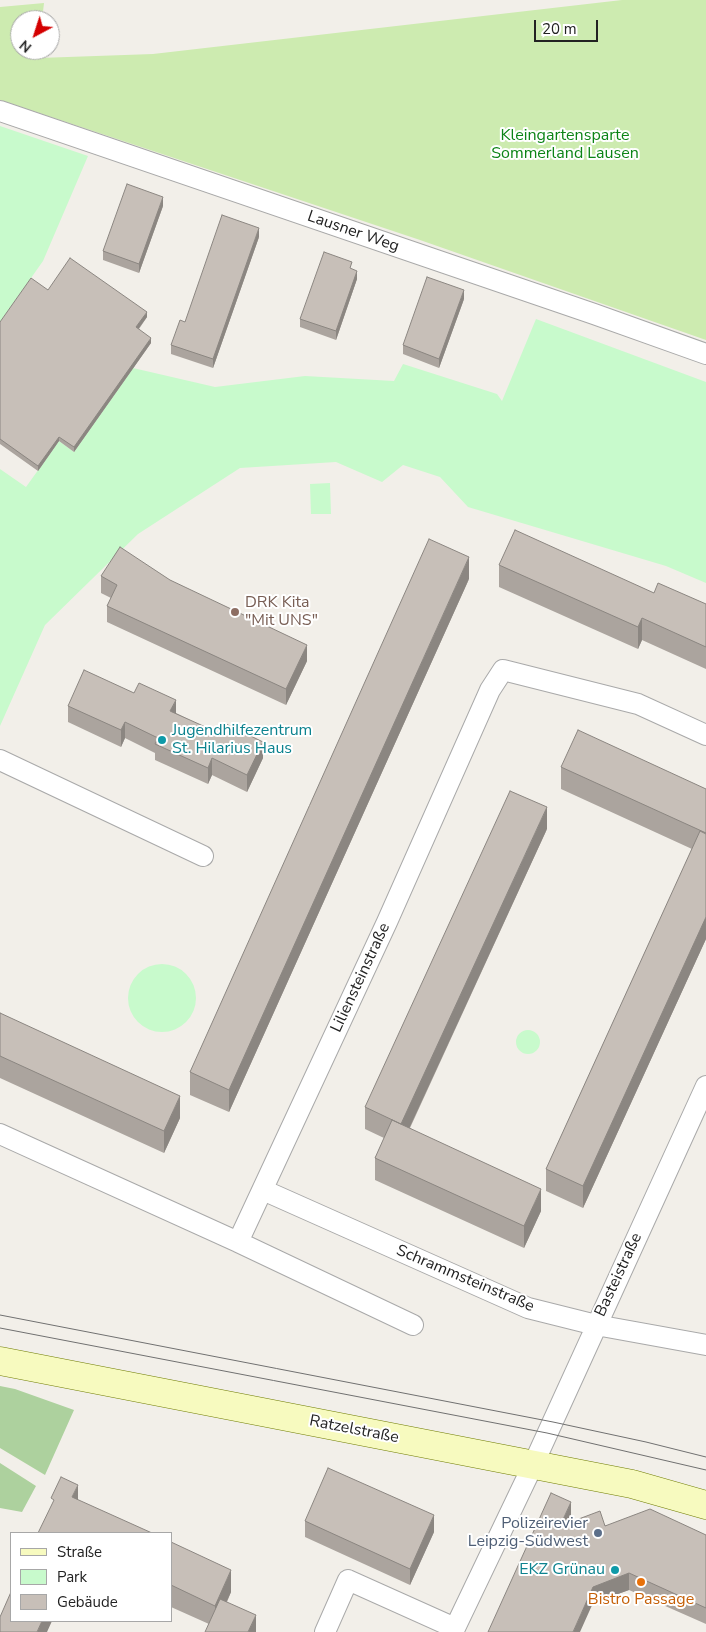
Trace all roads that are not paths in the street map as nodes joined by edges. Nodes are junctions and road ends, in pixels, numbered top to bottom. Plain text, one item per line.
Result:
1 (0, 111) edge
2 (706, 354) edge
3 (706, 735) edge
4 (0, 760) edge
5 (203, 856) dead end
6 (706, 1086) edge
7 (0, 1134) edge
8 (263, 1190) junction
9 (238, 1242) junction
10 (413, 1324) dead end
11 (596, 1326) junction
12 (706, 1345) edge
13 (0, 1361) edge
14 (533, 1465) junction
15 (706, 1505) edge
16 (454, 1630) edge
17 (325, 1632) edge

1 - 2 street, Lausner Weg
3 - 8 street, Liliensteinstraße
4 - 5 street
6 - 11 street, Basteistraße
7 - 9 street
8 - 9 street, Liliensteinstraße
8 - 11 street, Schrammsteinstraße
9 - 10 street
11 - 12 street, Schrammsteinstraße
11 - 14 street, Basteistraße
13 - 14 main road, Ratzelstraße
14 - 15 main road, Ratzelstraße
14 - 16 street, Basteistraße
16 - 17 street

